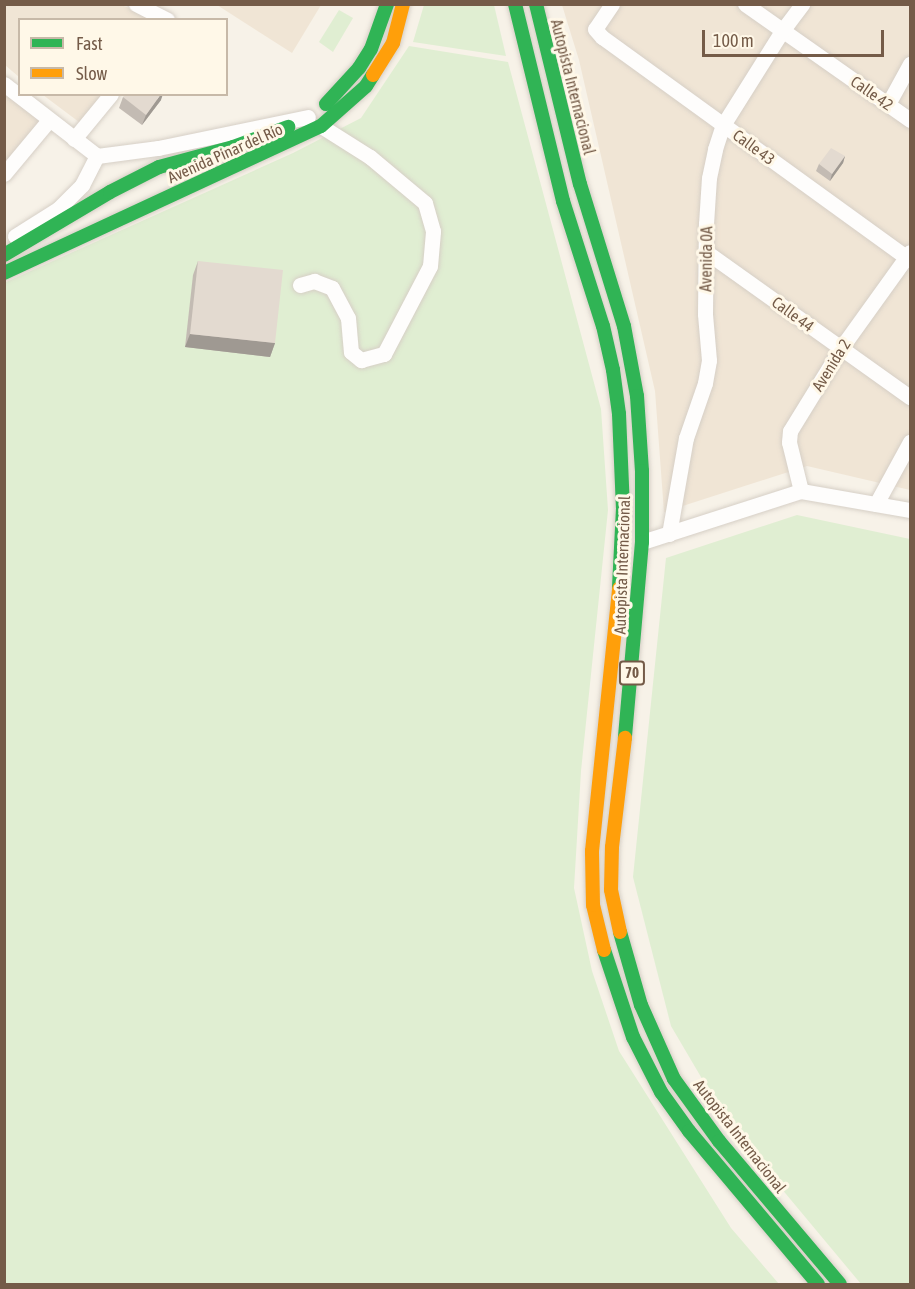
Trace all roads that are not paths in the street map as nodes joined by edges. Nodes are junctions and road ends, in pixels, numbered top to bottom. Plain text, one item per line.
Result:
1 (136, 4) edge
2 (387, 4) edge
3 (403, 4) edge
4 (515, 4) edge
5 (536, 4) edge
6 (612, 4) edge
7 (745, 4) edge
8 (802, 4) edge
9 (162, 18) edge
10 (782, 31) junction
11 (910, 64) edge
12 (4, 84) edge
13 (18, 95) edge
14 (19, 96) edge
15 (109, 96) edge
16 (888, 104) junction
17 (308, 117) junction
18 (49, 120) junction
19 (910, 120) edge
20 (723, 125) junction
21 (321, 126) junction
22 (74, 139) junction
23 (97, 156) junction
24 (159, 167) junction
25 (4, 174) edge
26 (110, 192) junction
27 (171, 195) junction
28 (122, 218) junction
29 (4, 243) edge
30 (705, 251) junction
31 (4, 255) edge
32 (909, 257) edge
33 (4, 273) edge
34 (300, 285) dead end
35 (841, 348) junction
36 (910, 398) edge
37 (910, 442) edge
38 (801, 491) junction
39 (876, 504) junction
40 (910, 510) edge
41 (669, 534) junction
42 (642, 542) junction
43 (818, 1284) edge
44 (840, 1284) edge

1 - 9 street
2 - 17 main road, Avenida Pinar del Río
3 - 21 main road, Avenida Pinar del Río
4 - 43 main road, Autopista Internacional / 70
5 - 42 main road, Autopista Internacional / 70
6 - 20 street, Calle 43
7 - 10 street, Calle 42
8 - 10 street, Avenida 0A
10 - 16 street, Calle 42
10 - 20 street, Avenida 0A
11 - 16 street
12 - 13 street
14 - 18 street
15 - 22 street
16 - 19 street, Calle 42
17 - 23 street
17 - 24 main road, Avenida Pinar del Río
18 - 22 street
18 - 25 street
20 - 30 street, Avenida 0A
20 - 32 street, Calle 43
21 - 27 main road, Avenida Pinar del Río
21 - 34 street
22 - 23 street
23 - 29 street
24 - 26 main road, Avenida Pinar del Río
24 - 27 main road
26 - 28 main road
26 - 31 main road, Avenida Pinar del Río
27 - 28 main road, Avenida Pinar del Río
28 - 33 main road, Avenida Pinar del Río
30 - 35 street, Calle 44
30 - 41 street, Avenida 0A
32 - 35 street, Avenida 2
35 - 36 street, Calle 44
35 - 38 street, Avenida 2
37 - 39 street
38 - 39 street
38 - 41 street
39 - 40 street
41 - 42 street
42 - 44 main road, Autopista Internacional / 70

